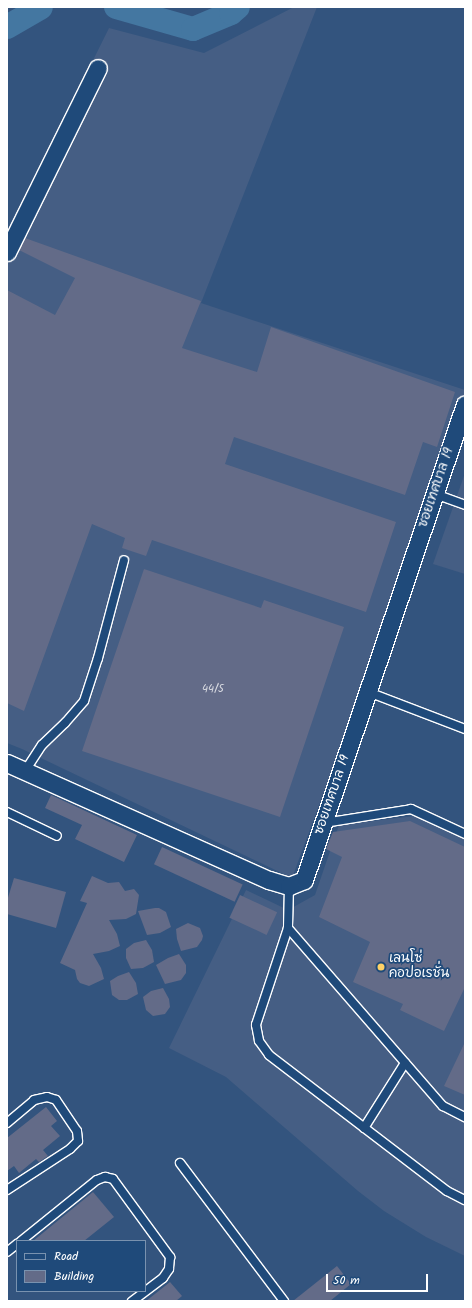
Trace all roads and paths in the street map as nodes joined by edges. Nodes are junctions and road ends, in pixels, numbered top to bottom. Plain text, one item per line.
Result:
1 (98, 68) dead end
2 (7, 252) edge
3 (465, 404) edge
4 (435, 494) junction
5 (465, 505) edge
6 (124, 560) dead end
7 (368, 692) junction
8 (465, 728) edge
9 (7, 763) edge
10 (25, 771) junction
11 (7, 812) edge
12 (324, 823) junction
13 (465, 834) edge
14 (57, 836) dead end
15 (289, 886) junction
16 (288, 928) junction
17 (405, 1063) junction
18 (465, 1117) edge
19 (7, 1122) edge
20 (364, 1128) junction
21 (180, 1163) dead end
22 (8, 1187) edge
23 (465, 1200) edge
24 (22, 1240) edge
25 (16, 1245) edge
26 (7, 1252) edge
27 (146, 1291) edge
28 (144, 1292) edge
29 (132, 1301) edge
30 (284, 1301) edge

1 - 2 street
3 - 4 street, ซอยเทศบาล 19
4 - 5 lane
4 - 7 street, ซอยเทศบาล 19
6 - 10 lane
7 - 8 lane
7 - 12 street, ซอยเทศบาล 19
9 - 10 street
10 - 15 street
11 - 14 lane
12 - 13 lane
12 - 15 street, ซอยเทศบาล 19
15 - 16 lane
16 - 17 lane
16 - 20 lane
17 - 18 lane
17 - 20 lane
19 - 22 lane
20 - 23 lane
21 - 30 lane
24 - 27 lane
25 - 26 lane
28 - 29 lane

